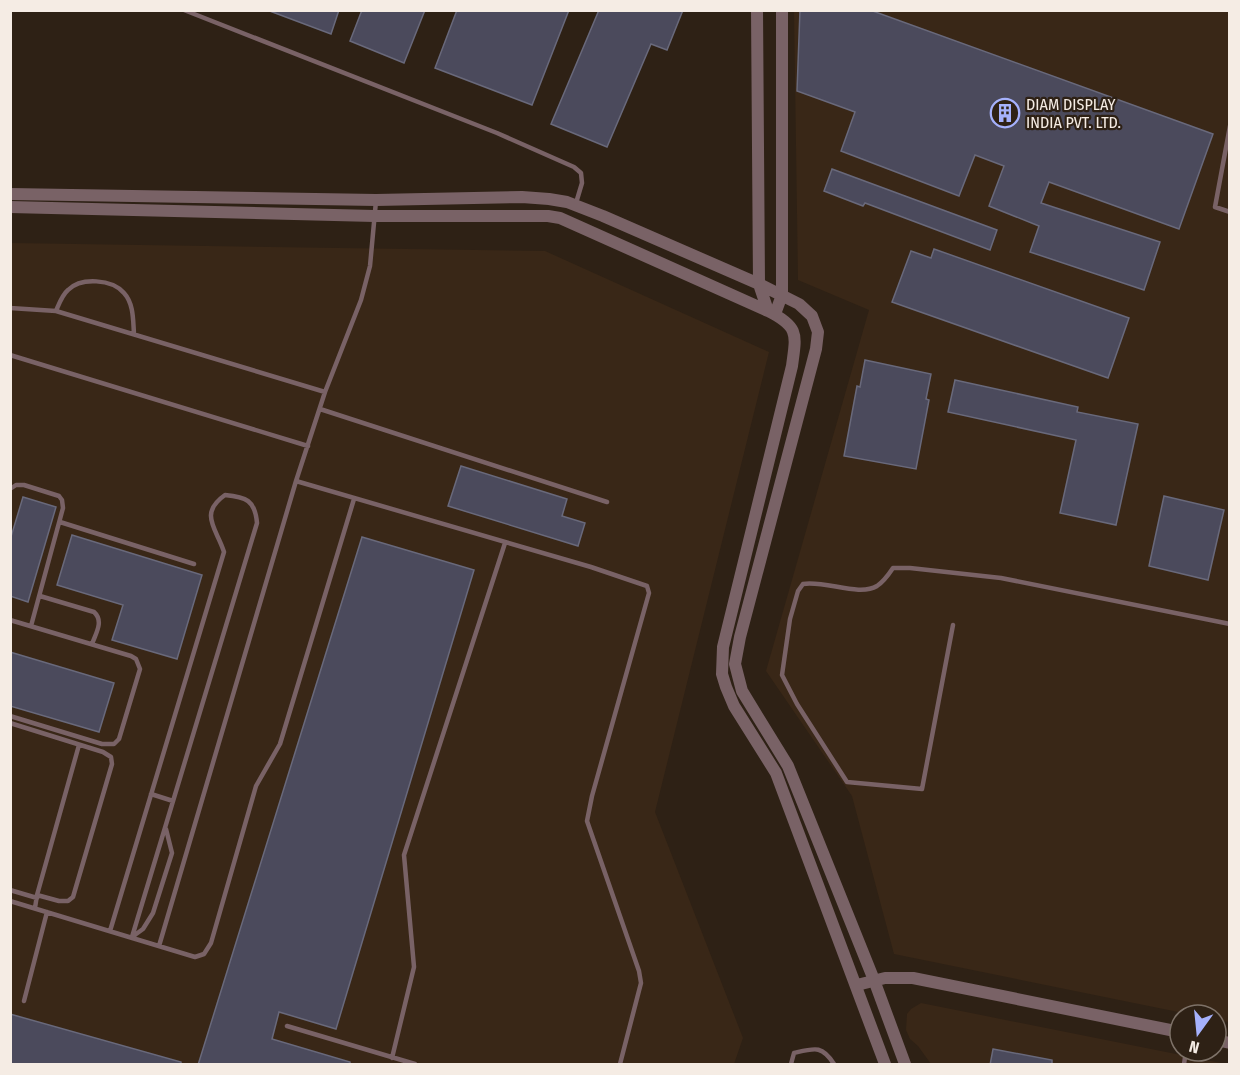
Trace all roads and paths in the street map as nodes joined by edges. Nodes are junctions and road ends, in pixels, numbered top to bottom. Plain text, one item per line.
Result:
1 (184, 10) edge
2 (757, 10) edge
3 (782, 10) edge
4 (1230, 126) edge
5 (10, 194) edge
6 (46, 194) junction
7 (376, 200) junction
8 (575, 205) junction
9 (10, 207) edge
10 (44, 207) junction
11 (1230, 212) edge
12 (374, 216) junction
13 (759, 284) junction
14 (782, 295) junction
15 (10, 308) edge
16 (56, 311) junction
17 (772, 312) junction
18 (134, 334) junction
19 (10, 355) edge
20 (326, 392) junction
21 (320, 409) junction
22 (308, 446) junction
23 (296, 481) junction
24 (10, 489) edge
25 (354, 499) junction
26 (607, 502) dead end
27 (60, 522) junction
28 (505, 543) junction
29 (194, 564) dead end
30 (40, 596) junction
31 (10, 620) edge
32 (1230, 624) edge
33 (31, 626) junction
34 (953, 626) dead end
35 (92, 644) junction
36 (10, 716) edge
37 (10, 723) edge
38 (80, 745) junction
39 (151, 794) junction
40 (173, 801) junction
41 (166, 826) junction
42 (10, 890) edge
43 (37, 897) junction
44 (10, 901) edge
45 (35, 908) junction
46 (47, 912) junction
47 (110, 931) junction
48 (132, 938) junction
49 (159, 945) junction
50 (874, 980) junction
51 (857, 985) junction
52 (24, 1001) dead end
53 (287, 1026) dead end
54 (1168, 1030) edge
55 (392, 1058) junction
56 (415, 1065) edge
57 (620, 1065) edge
58 (791, 1065) edge
59 (834, 1065) edge
60 (885, 1065) edge
61 (905, 1065) edge

1 - 8 lane
2 - 13 street
3 - 14 street
4 - 11 lane
5 - 6 street
6 - 7 street
6 - 10 lane
7 - 8 street
7 - 12 lane
8 - 13 street
9 - 10 street
10 - 12 street
12 - 17 street
12 - 20 lane
13 - 14 street
13 - 17 street
14 - 17 street
14 - 50 street
15 - 16 lane
16 - 18 lane
16 - 18 lane
17 - 51 street
18 - 20 lane
19 - 22 lane
20 - 21 lane
21 - 22 lane
21 - 26 lane
22 - 23 lane
23 - 25 lane
23 - 49 lane
24 - 27 lane
25 - 28 lane
25 - 49 lane
27 - 29 lane
27 - 30 lane
28 - 55 lane
28 - 57 lane
30 - 33 lane
30 - 35 lane
31 - 33 lane
32 - 34 lane
33 - 35 lane
35 - 36 lane
37 - 38 lane
38 - 43 lane
38 - 43 lane
39 - 40 lane
39 - 40 lane
39 - 47 lane
40 - 41 lane
41 - 48 lane
41 - 48 lane
42 - 43 lane
43 - 45 lane
44 - 45 lane
45 - 46 lane
46 - 47 lane
46 - 52 lane
47 - 48 lane
48 - 49 lane
50 - 51 street
50 - 54 street
50 - 61 street
51 - 60 street
53 - 55 lane
55 - 56 lane
58 - 59 lane

